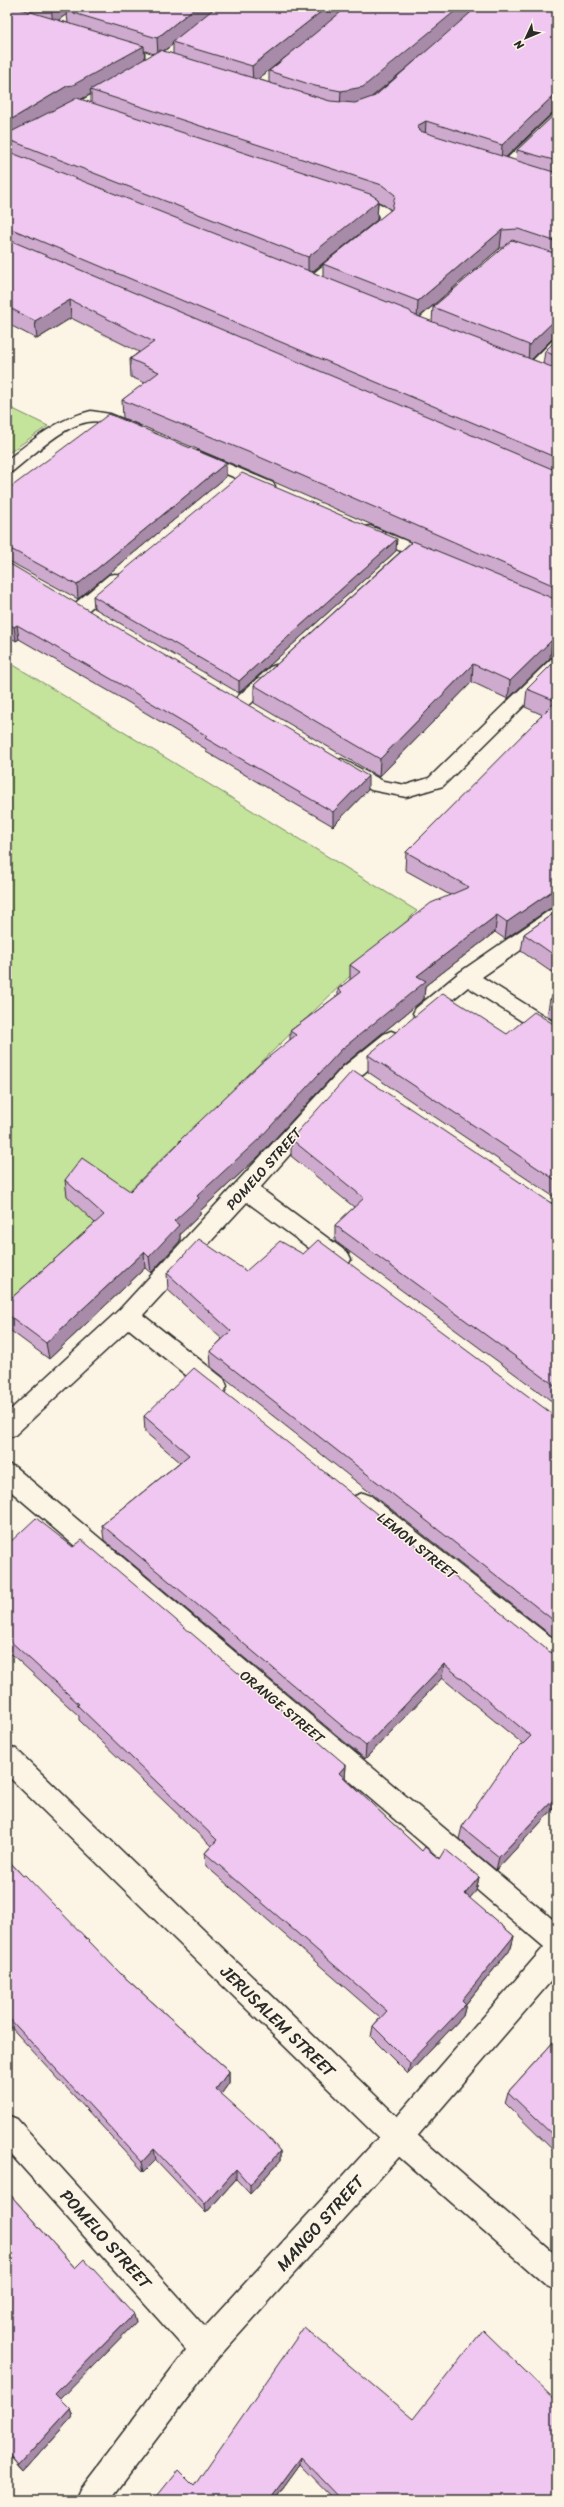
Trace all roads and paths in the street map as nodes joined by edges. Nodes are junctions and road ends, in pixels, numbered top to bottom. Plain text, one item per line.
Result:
1 (228, 7) edge
2 (146, 57) edge
3 (161, 61) junction
4 (175, 66) edge
5 (74, 108) junction
6 (96, 116) edge
7 (557, 118) edge
8 (47, 124) edge
9 (490, 164) edge
10 (504, 169) junction
11 (519, 174) edge
12 (337, 195) edge
13 (294, 278) edge
14 (309, 284) junction
15 (464, 286) edge
16 (323, 290) edge
17 (403, 322) edge
18 (417, 328) junction
19 (431, 333) edge
20 (557, 344) edge
21 (529, 372) edge
22 (147, 435) edge
23 (184, 451) edge
24 (7, 468) edge
25 (284, 494) edge
26 (355, 525) edge
27 (448, 565) edge
28 (127, 569) edge
29 (79, 609) edge
30 (287, 661) edge
31 (557, 663) edge
32 (240, 704) edge
33 (326, 755) edge
34 (557, 915) edge
35 (467, 977) junction
36 (557, 1034) edge
37 (350, 1073) junction
38 (370, 1086) edge
39 (246, 1189) junction
40 (354, 1269) edge
41 (128, 1316) junction
42 (233, 1400) edge
43 (7, 1428) edge
44 (7, 1474) edge
45 (345, 1489) edge
46 (557, 1657) edge
47 (7, 1758) edge
48 (557, 1941) edge
49 (557, 1953) edge
50 (7, 2129) edge
51 (398, 2138) junction
52 (557, 2276) edge
53 (205, 2349) junction
54 (91, 2500) edge

1 - 3 street
2 - 3 street
3 - 4 street
3 - 5 street
5 - 6 street
5 - 8 street
7 - 10 street
9 - 10 street
10 - 11 street
12 - 14 street
13 - 14 street
14 - 16 street
15 - 18 street
17 - 18 street
18 - 19 street
20 - 21 street
22 - 24 street
23 - 25 street
26 - 27 street
28 - 29 street
30 - 32 street
31 - 33 street
34 - 35 street, POMELO STREET
35 - 36 street
35 - 37 street, POMELO STREET
37 - 38 street
37 - 39 street, POMELO STREET
39 - 40 street
39 - 41 street, POMELO STREET
41 - 42 street
41 - 43 street, POMELO STREET
44 - 48 street, ORANGE STREET
45 - 46 street, LEMON STREET
47 - 51 street, JERUSALEM STREET
49 - 51 street, MANGO STREET
50 - 53 street, POMELO STREET
51 - 52 street, JERUSALEM STREET
51 - 53 street, MANGO STREET
53 - 54 street, MANGO STREET

